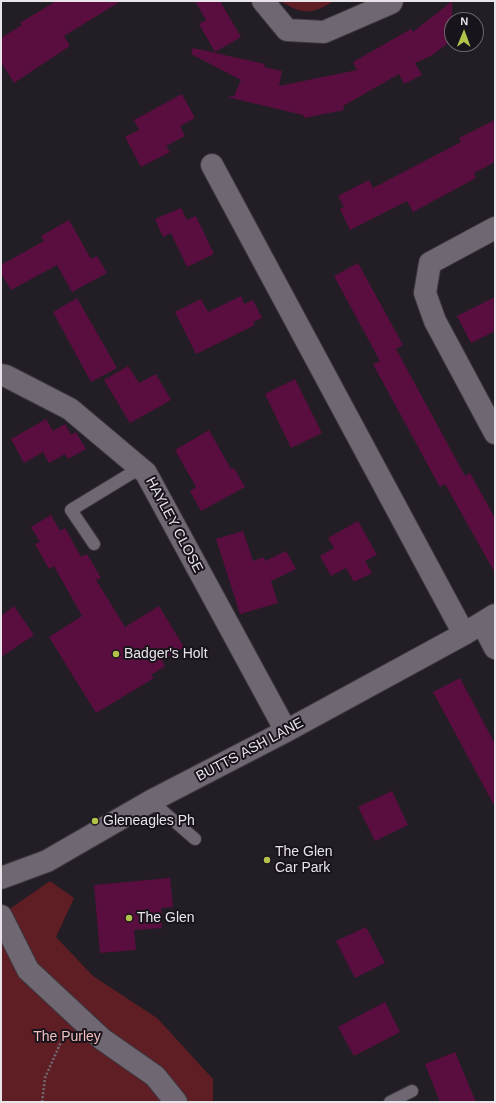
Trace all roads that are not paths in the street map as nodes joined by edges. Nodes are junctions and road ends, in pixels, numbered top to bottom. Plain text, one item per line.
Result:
1 (263, 1) edge
2 (392, 1) edge
3 (212, 165) dead end
4 (495, 228) edge
5 (1, 375) edge
6 (495, 433) edge
7 (140, 468) junction
8 (94, 544) dead end
9 (488, 619) edge
10 (464, 634) junction
11 (495, 648) edge
12 (286, 731) junction
13 (151, 801) junction
14 (195, 839) dead end
15 (1, 878) edge
16 (1, 916) edge
17 (412, 1091) dead end
18 (176, 1102) edge
19 (390, 1102) edge

1 - 2 street
3 - 10 street
4 - 6 street
5 - 7 street, HAYLEY CLOSE
7 - 8 lane
7 - 12 street, HAYLEY CLOSE
9 - 10 street, BUTTS ASH LANE
9 - 11 street
10 - 12 street, BUTTS ASH LANE
12 - 13 street, BUTTS ASH LANE
13 - 14 lane
13 - 15 street, BUTTS ASH LANE
16 - 18 street
17 - 19 lane

